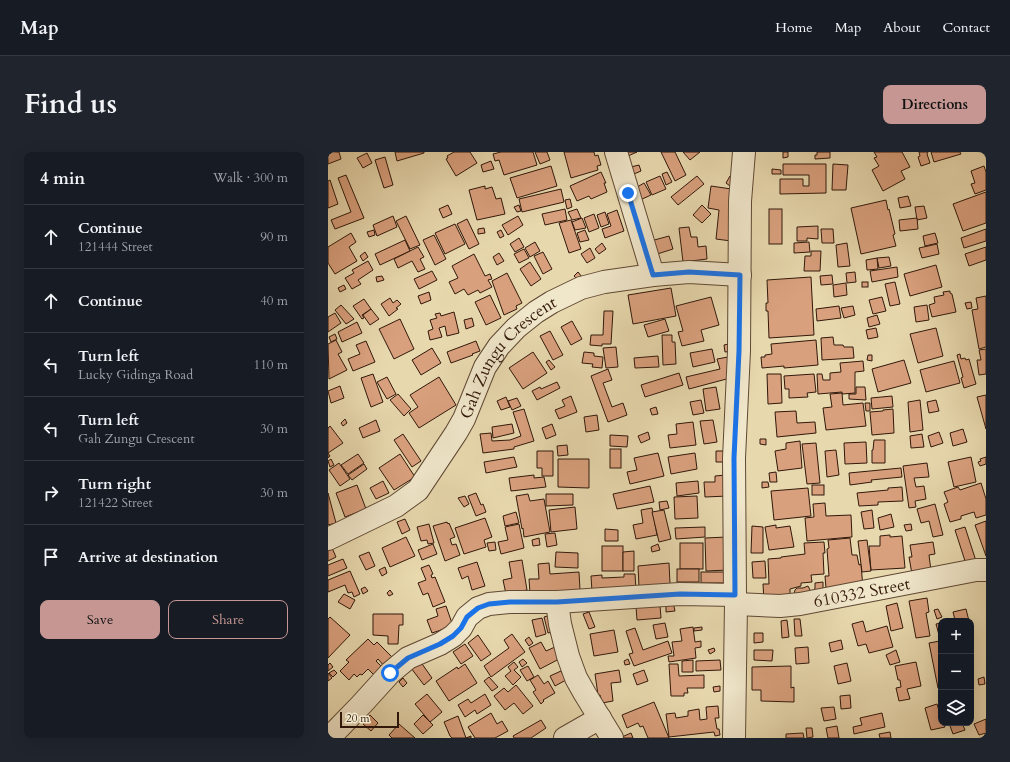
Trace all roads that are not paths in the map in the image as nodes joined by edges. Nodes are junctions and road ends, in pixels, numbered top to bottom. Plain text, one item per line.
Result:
1 (616, 152) edge
2 (744, 152) edge
3 (653, 275) junction
4 (740, 275) junction
5 (328, 539) edge
6 (986, 570) edge
7 (736, 600) junction
8 (557, 602) junction
9 (600, 718) junction
10 (339, 735) edge
11 (565, 738) edge
12 (612, 738) edge
13 (734, 738) edge

1 - 3 street
2 - 4 street
3 - 4 street, Gah Zungu Crescent
3 - 5 street, Gah Zungu Crescent
4 - 7 street
6 - 7 street, 610332 Street
7 - 8 street, 610332 Street
7 - 13 street
8 - 9 street
8 - 10 street, 610332 Street
9 - 11 street
9 - 12 street

